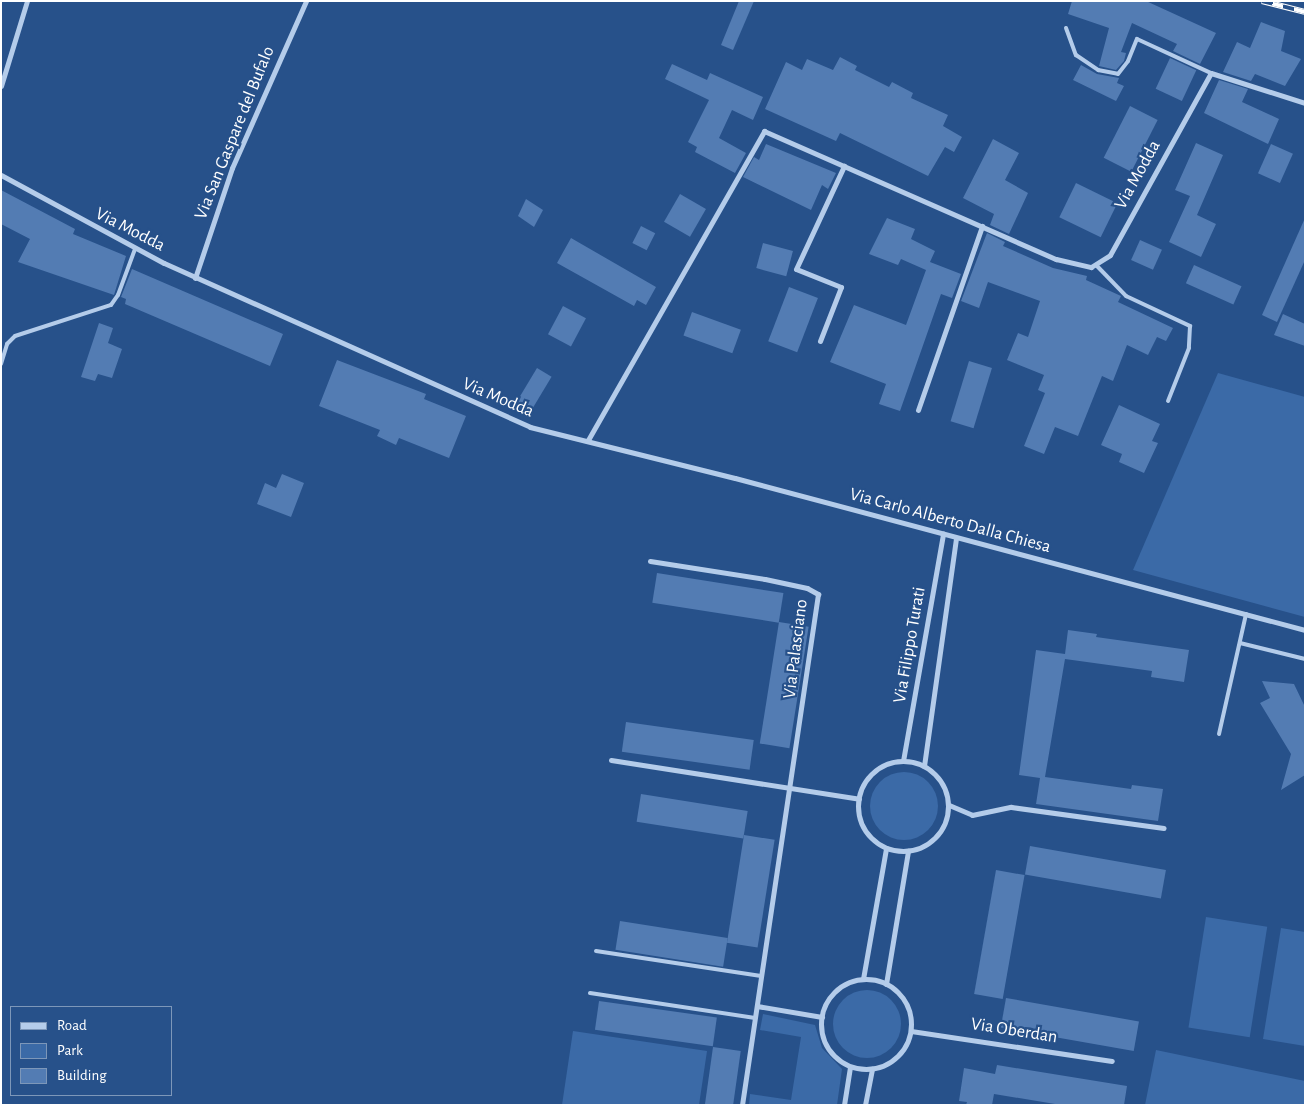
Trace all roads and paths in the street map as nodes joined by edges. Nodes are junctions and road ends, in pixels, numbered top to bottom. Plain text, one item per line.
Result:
1 (27, 1) edge
2 (306, 1) edge
3 (1066, 28) dead end
4 (1211, 73) junction
5 (1, 86) edge
6 (1305, 103) edge
7 (844, 166) junction
8 (1, 175) edge
9 (982, 226) junction
10 (135, 249) junction
11 (1097, 266) junction
12 (195, 278) junction
13 (820, 341) dead end
14 (1, 364) edge
15 (1168, 401) dead end
16 (918, 410) dead end
17 (588, 440) junction
18 (943, 533) junction
19 (956, 538) junction
20 (650, 561) dead end
21 (1246, 614) junction
22 (1305, 630) edge
23 (1240, 642) junction
24 (1305, 659) edge
25 (1219, 734) dead end
26 (611, 760) dead end
27 (903, 761) junction
28 (924, 766) junction
29 (791, 788) junction
30 (859, 799) junction
31 (949, 805) junction
32 (1164, 828) dead end
33 (886, 848) junction
34 (908, 851) junction
35 (596, 951) dead end
36 (762, 976) junction
37 (863, 979) junction
38 (886, 984) junction
39 (590, 993) dead end
40 (757, 1006) junction
41 (822, 1017) junction
42 (755, 1018) junction
43 (911, 1031) junction
44 (1112, 1061) dead end
45 (850, 1067) junction
46 (872, 1069) junction
47 (742, 1105) edge
48 (844, 1105) edge
49 (865, 1105) edge

1 - 5 street
2 - 12 street, Via San Gaspare del Bufalo
3 - 4 lane
4 - 6 street
4 - 11 street, Via Modda
7 - 9 street
7 - 13 street
7 - 17 street
8 - 10 street, Via Modda
9 - 11 street
9 - 16 street
10 - 12 street, Via Modda
10 - 14 lane
11 - 15 lane
12 - 17 street, Via Modda
17 - 18 street, Via Carlo Alberto Dalla Chiesa
18 - 19 street, Via Carlo Alberto Dalla Chiesa
18 - 27 street, Via Filippo Turati
19 - 21 street, Via Carlo Alberto Dalla Chiesa
19 - 28 street, Via Filippo Turati
20 - 29 street, Via Palasciano
21 - 22 street, Via Carlo Alberto Dalla Chiesa
21 - 23 lane
23 - 24 lane
23 - 25 lane
26 - 29 street
27 - 28 street
27 - 30 street
28 - 31 street
29 - 30 street
29 - 36 street, Via Palasciano
30 - 33 street
31 - 32 street
31 - 34 street
33 - 34 street
33 - 37 street
34 - 38 street
35 - 36 lane
36 - 40 street, Via Palasciano
37 - 38 street
37 - 41 street
38 - 43 street
39 - 42 lane
40 - 41 street
40 - 42 street, Via Palasciano
41 - 45 street
42 - 47 street, Via Palasciano
43 - 44 street, Via Oberdan
43 - 46 street
45 - 46 street
45 - 48 street
46 - 49 street

